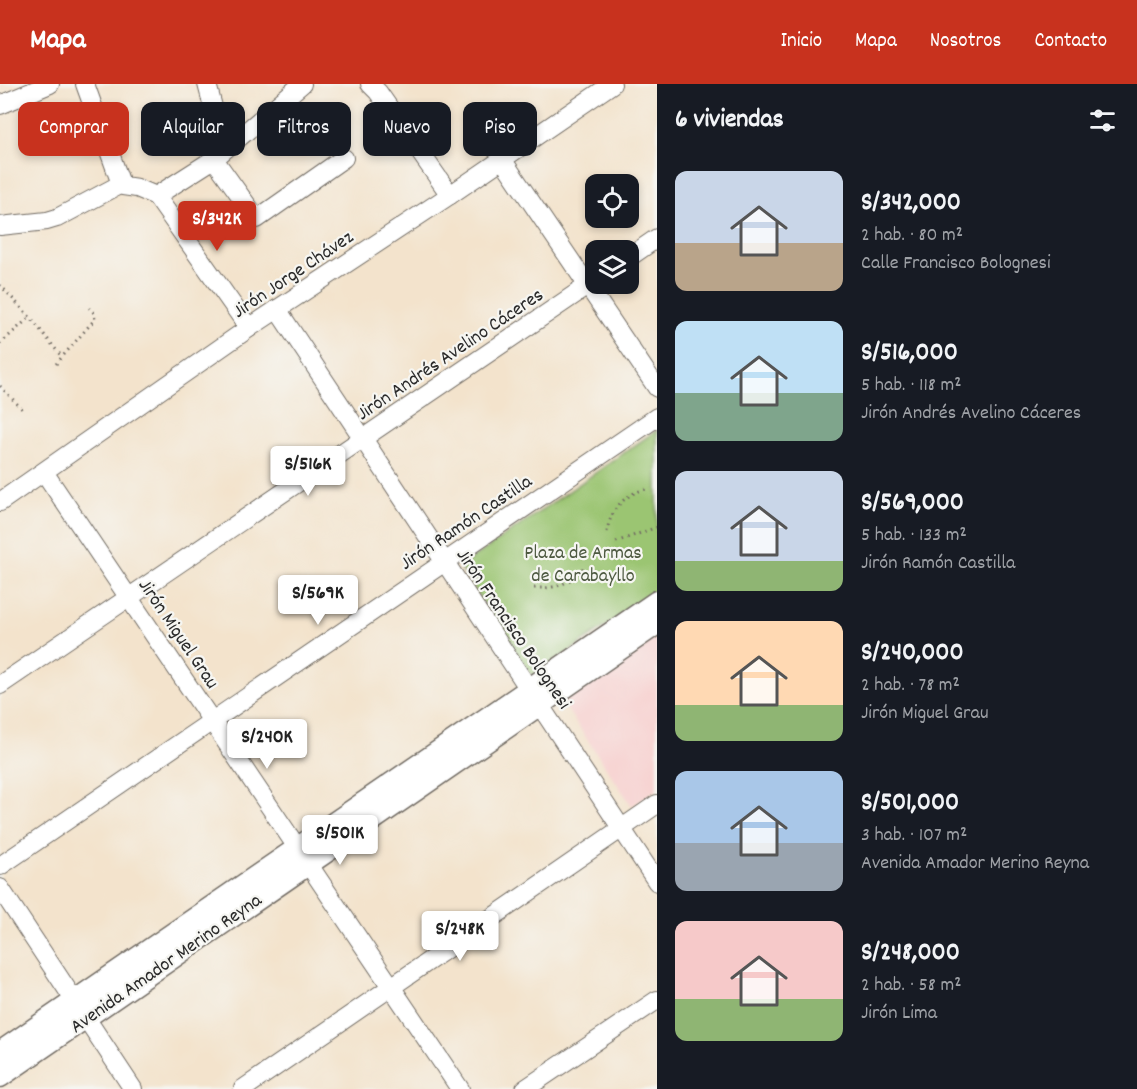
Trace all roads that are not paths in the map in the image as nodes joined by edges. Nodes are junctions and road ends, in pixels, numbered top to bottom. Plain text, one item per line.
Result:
1 (50, 84) edge
2 (85, 84) edge
3 (207, 84) edge
4 (612, 84) edge
5 (293, 87) edge
6 (378, 87) edge
7 (210, 102) edge
8 (0, 105) edge
9 (245, 130) edge
10 (216, 156) edge
11 (220, 156) edge
12 (344, 158) dead end
13 (502, 159) junction
14 (121, 184) junction
15 (450, 195) junction
16 (156, 196) junction
17 (0, 226) edge
18 (657, 238) edge
19 (639, 250) edge
20 (585, 273) edge
21 (585, 288) edge
22 (599, 294) edge
23 (277, 309) junction
24 (249, 328) junction
25 (657, 388) edge
26 (657, 417) edge
27 (362, 439) junction
28 (44, 472) junction
29 (0, 502) edge
30 (444, 562) junction
31 (129, 597) junction
32 (657, 602) edge
33 (657, 623) edge
34 (0, 685) edge
35 (534, 697) junction
36 (212, 721) junction
37 (657, 804) edge
38 (622, 829) junction
39 (303, 856) junction
40 (0, 866) edge
41 (657, 882) edge
42 (0, 888) edge
43 (391, 987) junction
44 (657, 1000) edge
45 (80, 1009) junction
46 (0, 1053) edge
47 (0, 1076) edge
48 (133, 1089) edge
49 (243, 1089) edge
50 (460, 1089) edge
51 (525, 1089) edge

1 - 8 street
2 - 14 street
3 - 7 street
4 - 13 street, Jirón Jorge Chávez
5 - 9 street
6 - 15 street
10 - 16 street
11 - 12 street
13 - 15 street, Jirón Jorge Chávez
13 - 20 street
14 - 16 street
14 - 17 street
15 - 23 street, Jirón Jorge Chávez
16 - 24 street
18 - 19 street
21 - 27 street, Jirón Andrés Avelino Cáceres
22 - 25 street
23 - 24 street, Jirón Jorge Chávez
23 - 27 street, Jirón Francisco Bolognesi
24 - 28 street, Jirón Jorge Chávez
26 - 30 street, Jirón Ramón Castilla
27 - 30 street, Jirón Francisco Bolognesi
27 - 31 street, Jirón Andrés Avelino Cáceres
28 - 29 street, Jirón Jorge Chávez
28 - 31 street, Jirón Miguel Grau
30 - 35 street, Jirón Francisco Bolognesi
30 - 36 street, Jirón Ramón Castilla
31 - 34 street, Jirón Andrés Avelino Cáceres
31 - 36 street, Jirón Miguel Grau
32 - 35 street, Avenida Amador Merino Reyna
33 - 35 street, Avenida Amador Merino Reyna
35 - 38 street, Jirón Francisco Bolognesi
35 - 39 street, Avenida Amador Merino Reyna
36 - 39 street, Jirón Miguel Grau
36 - 40 street, Jirón Ramón Castilla
37 - 38 street
38 - 41 street, Jirón Francisco Bolognesi
38 - 43 street
39 - 43 street, Jirón Miguel Grau
39 - 45 street, Avenida Amador Merino Reyna
42 - 45 street
43 - 49 street
43 - 50 street, Jirón Miguel Grau
44 - 51 street
45 - 46 street, Avenida Amador Merino Reyna
45 - 47 street, Avenida Amador Merino Reyna
45 - 48 street

